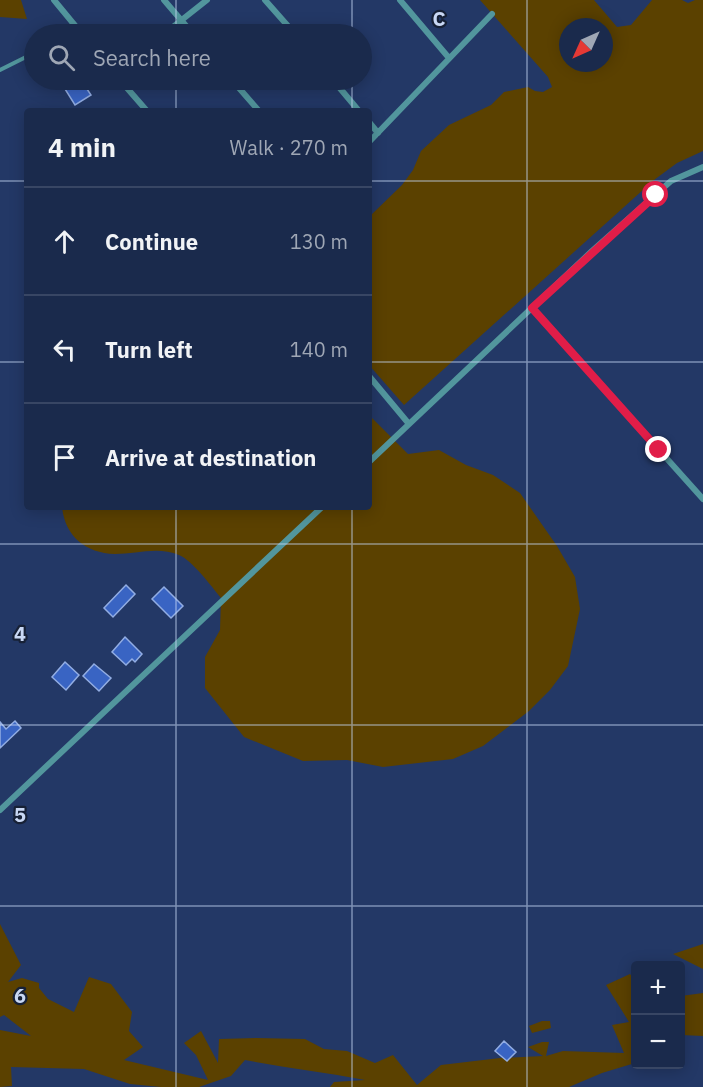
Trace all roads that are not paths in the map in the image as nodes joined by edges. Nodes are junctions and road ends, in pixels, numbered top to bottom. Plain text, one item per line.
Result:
1 (54, 0) edge
2 (164, 0) edge
3 (207, 0) edge
4 (266, 0) edge
5 (400, 0) edge
6 (492, 14) dead end
7 (181, 21) junction
8 (72, 24) edge
9 (177, 24) edge
10 (184, 24) edge
11 (286, 24) edge
12 (24, 58) edge
13 (449, 58) junction
14 (0, 70) edge
15 (129, 90) edge
16 (241, 90) edge
17 (341, 90) edge
18 (144, 108) edge
19 (256, 108) edge
20 (356, 108) edge
21 (372, 126) edge
22 (378, 133) junction
23 (372, 139) edge
24 (703, 167) edge
25 (532, 308) junction
26 (372, 380) edge
27 (409, 424) junction
28 (372, 459) edge
29 (703, 499) edge
30 (319, 510) edge
31 (0, 810) edge

1 - 8 street
2 - 7 street
3 - 7 street
4 - 11 street
5 - 13 street
6 - 13 street
7 - 9 street
7 - 10 street
12 - 14 lane
13 - 22 street
15 - 18 street
16 - 19 street
17 - 20 street
21 - 22 street
22 - 23 street
24 - 25 street
25 - 27 street
25 - 29 street
26 - 27 street
27 - 28 street
30 - 31 street

